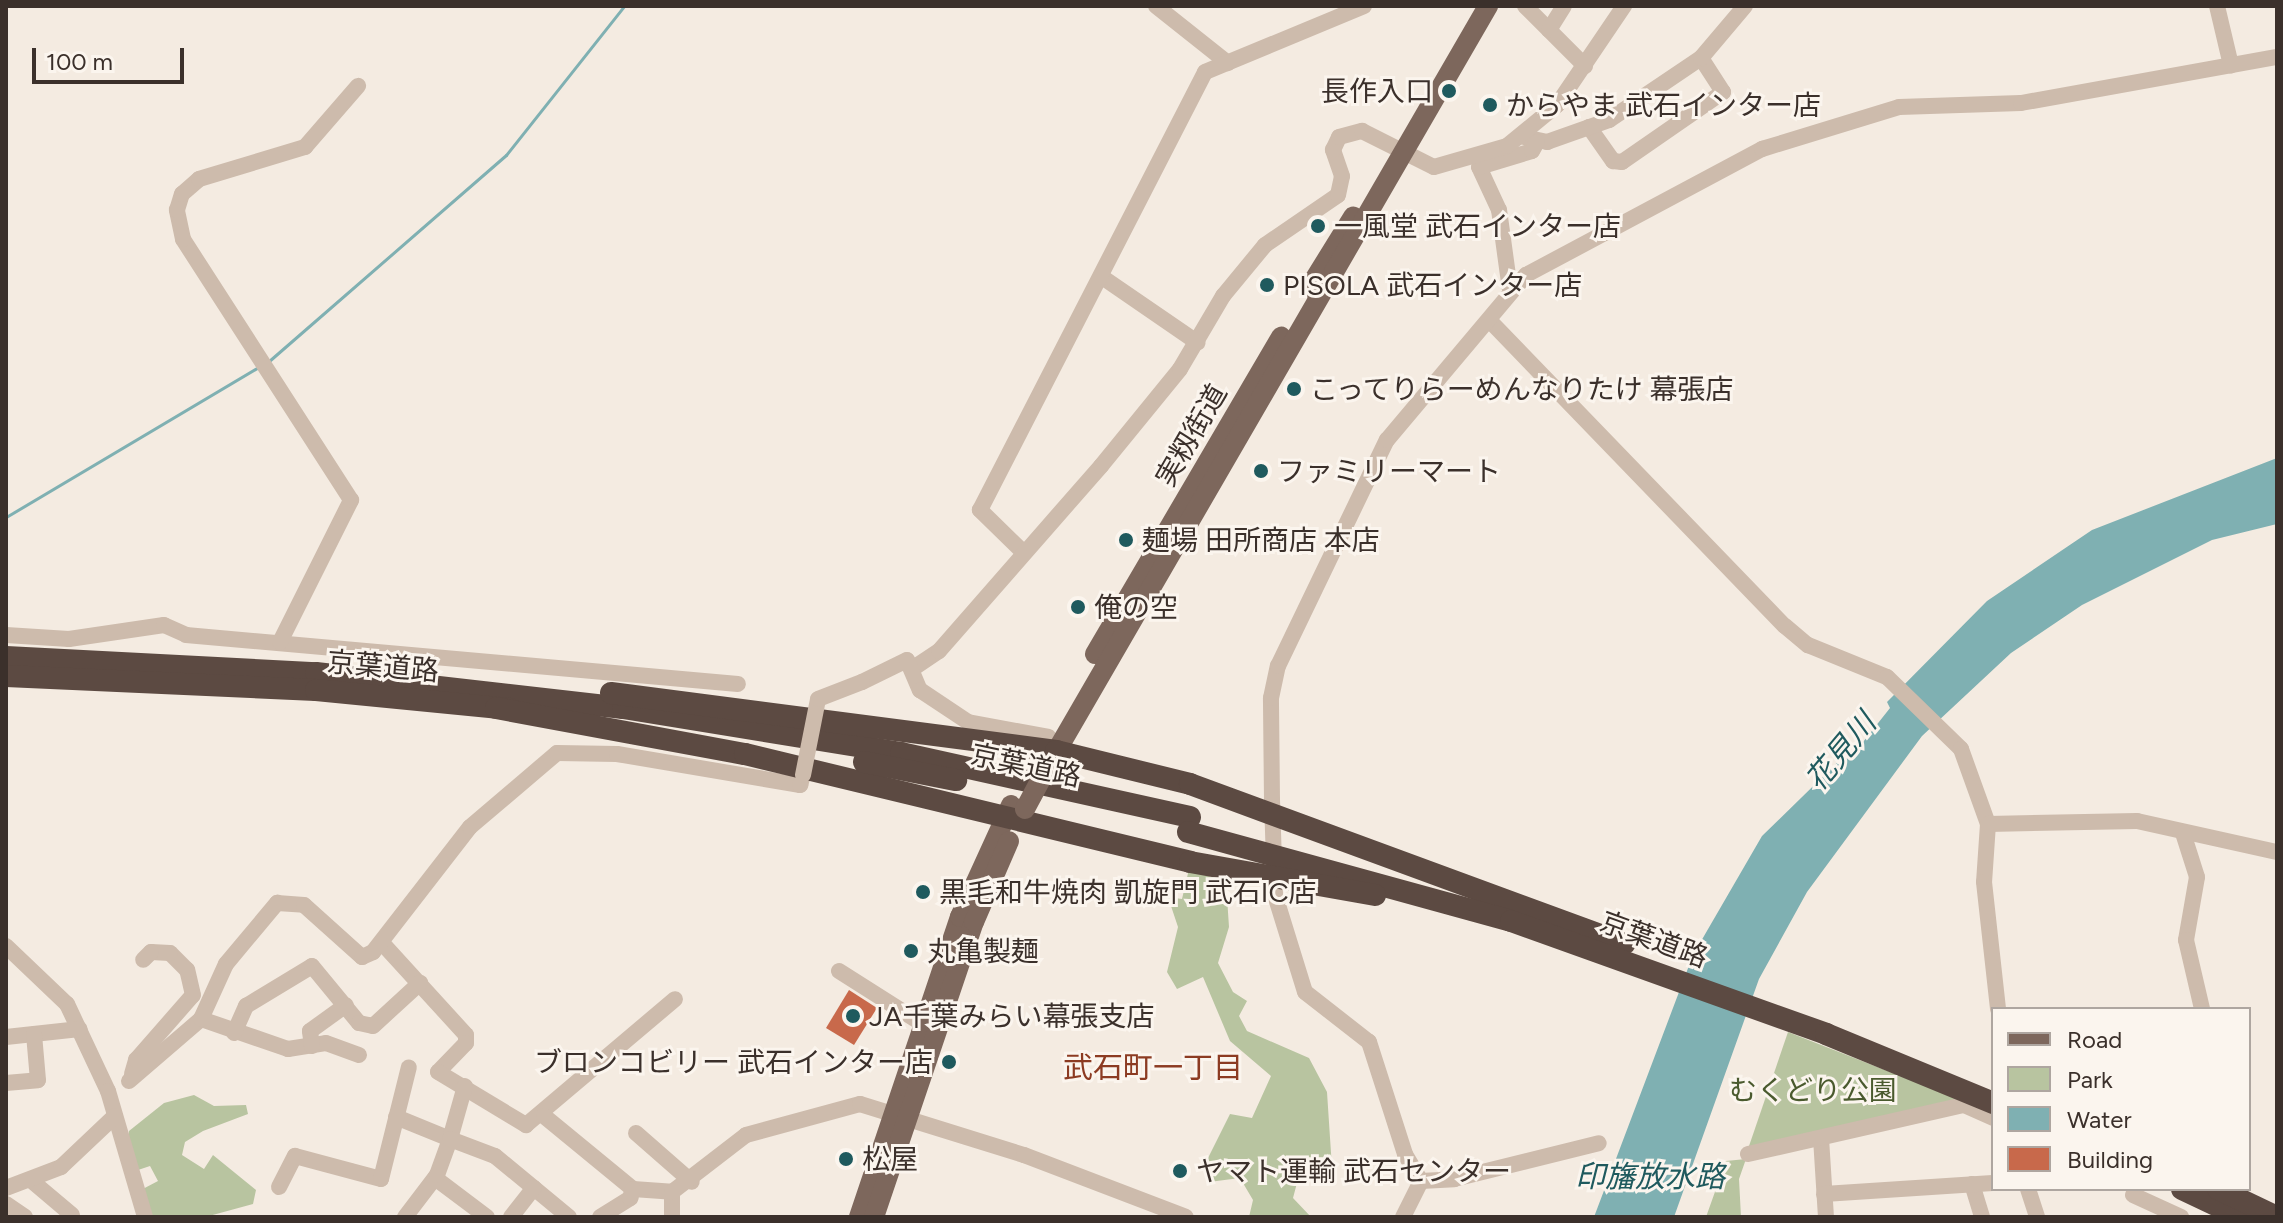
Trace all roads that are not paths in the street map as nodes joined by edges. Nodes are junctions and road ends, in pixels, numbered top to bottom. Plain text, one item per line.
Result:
1 (1156, 6) edge
2 (1364, 6) edge
3 (1475, 6) edge
4 (1488, 6) edge
5 (1525, 6) edge
6 (1564, 6) edge
7 (1624, 6) edge
8 (1745, 6) edge
9 (2217, 6) edge
10 (1549, 30) junction
11 (2277, 57) edge
12 (1701, 58) junction
13 (1228, 63) junction
14 (2231, 65) junction
15 (1585, 66) junction
16 (358, 86) dead end
17 (1589, 127) junction
18 (1530, 139) junction
19 (1397, 151) junction
20 (1102, 277) junction
21 (1510, 290) junction
22 (1490, 321) junction
23 (1198, 343) junction
24 (1022, 551) junction
25 (6, 635) edge
26 (280, 642) junction
27 (6, 647) edge
28 (6, 657) edge
29 (915, 667) junction
30 (134, 671) junction
31 (6, 676) edge
32 (738, 684) dead end
33 (455, 686) junction
34 (6, 687) edge
35 (475, 704) junction
36 (1045, 754) junction
37 (1014, 814) junction
38 (1988, 824) junction
39 (1189, 825) junction
40 (2183, 833) junction
41 (2277, 852) edge
42 (383, 944) junction
43 (6, 946) edge
44 (1623, 951) junction
45 (143, 960) dead end
46 (839, 971) dead end
47 (420, 983) junction
48 (675, 999) dead end
49 (346, 1005) junction
50 (1998, 1007) edge
51 (2202, 1007) edge
52 (201, 1019) junction
53 (924, 1025) junction
54 (80, 1029) junction
55 (234, 1033) junction
56 (34, 1034) junction
57 (6, 1037) edge
58 (312, 1046) junction
59 (359, 1055) dead end
60 (438, 1072) junction
61 (129, 1081) junction
62 (6, 1083) edge
63 (1991, 1085) edge
64 (465, 1086) junction
65 (1991, 1102) edge
66 (113, 1108) junction
67 (544, 1116) junction
68 (902, 1116) junction
69 (396, 1117) junction
70 (1991, 1117) edge
71 (636, 1133) dead end
72 (1821, 1138) junction
73 (450, 1139) junction
74 (1599, 1143) dead end
75 (1748, 1154) dead end
76 (435, 1178) junction
77 (1421, 1181) junction
78 (33, 1182) junction
79 (692, 1182) junction
80 (1991, 1183) edge
81 (1972, 1184) junction
82 (279, 1187) dead end
83 (6, 1188) edge
84 (534, 1188) junction
85 (633, 1189) junction
86 (2029, 1191) edge
87 (2186, 1191) edge
88 (2222, 1191) edge
89 (672, 1192) junction
90 (1824, 1194) junction
91 (2133, 1195) dead end
92 (6, 1204) edge
93 (72, 1215) dead end
94 (25, 1217) edge
95 (145, 1217) edge
96 (406, 1217) edge
97 (487, 1217) edge
98 (511, 1217) edge
99 (569, 1217) edge
100 (600, 1217) edge
101 (672, 1217) edge
102 (859, 1217) edge
103 (874, 1217) edge
104 (1186, 1217) edge
105 (1403, 1217) edge
106 (1826, 1217) edge
107 (1982, 1217) edge
108 (2037, 1217) edge
109 (2181, 1217) edge
110 (2241, 1217) edge
111 (2277, 1217) edge

1 - 13 street
2 - 13 street
3 - 19 main road, 実籾街道
4 - 19 main road, 実籾街道
5 - 10 street
6 - 10 street
7 - 15 street
8 - 12 street
9 - 14 street
10 - 15 street
11 - 14 street
12 - 17 street
12 - 17 street
13 - 20 street
14 - 21 street
15 - 18 street
16 - 26 street
17 - 18 street
18 - 19 street
18 - 21 street
19 - 23 street
19 - 36 main road, 実籾街道
20 - 23 street
20 - 24 street
21 - 22 street
22 - 38 street
22 - 77 street
23 - 24 street
24 - 29 street
25 - 26 street
26 - 32 street
27 - 30 highway
28 - 30 highway, 京葉道路
29 - 36 street
29 - 42 street, bridge
30 - 31 highway, 京葉道路
30 - 33 highway, 京葉道路
30 - 34 highway
30 - 35 highway, 京葉道路
33 - 36 highway
33 - 39 highway, 京葉道路
35 - 37 highway
35 - 39 highway, 京葉道路
36 - 37 main road, 実籾街道
36 - 44 highway, bridge
37 - 44 highway, bridge
37 - 53 main road, 実籾街道
37 - 68 main road, 実籾街道
38 - 40 street
38 - 50 street
39 - 44 highway, 京葉道路, bridge
40 - 41 street
40 - 51 street
42 - 47 street
42 - 52 street
43 - 54 street
44 - 63 highway, 京葉道路
44 - 65 highway, 京葉道路, bridge
45 - 61 street
46 - 53 street
47 - 49 street
47 - 60 street
48 - 67 street
49 - 55 street
49 - 58 street
52 - 55 street
52 - 61 street
53 - 68 main road, 実籾街道
54 - 56 street
54 - 66 street
55 - 58 street
56 - 57 street
56 - 62 street
58 - 59 street
60 - 64 street
60 - 69 street
61 - 66 street
64 - 67 street
64 - 73 street
66 - 78 street
66 - 95 street
67 - 85 street
68 - 79 street
68 - 102 main road, 実籾街道
68 - 103 main road, 実籾街道
68 - 104 street
69 - 73 street
69 - 82 street
70 - 72 street
71 - 79 street
72 - 75 street
72 - 90 street
73 - 76 street
73 - 84 street
74 - 77 street
76 - 96 street
76 - 97 street
77 - 105 street
78 - 83 street
78 - 93 street
79 - 89 street
80 - 81 street
81 - 90 street
81 - 107 street
84 - 98 street
84 - 99 street
85 - 89 street
85 - 100 street
86 - 108 street
87 - 110 highway
88 - 111 highway
89 - 101 street
90 - 106 street
91 - 109 street
92 - 94 street

